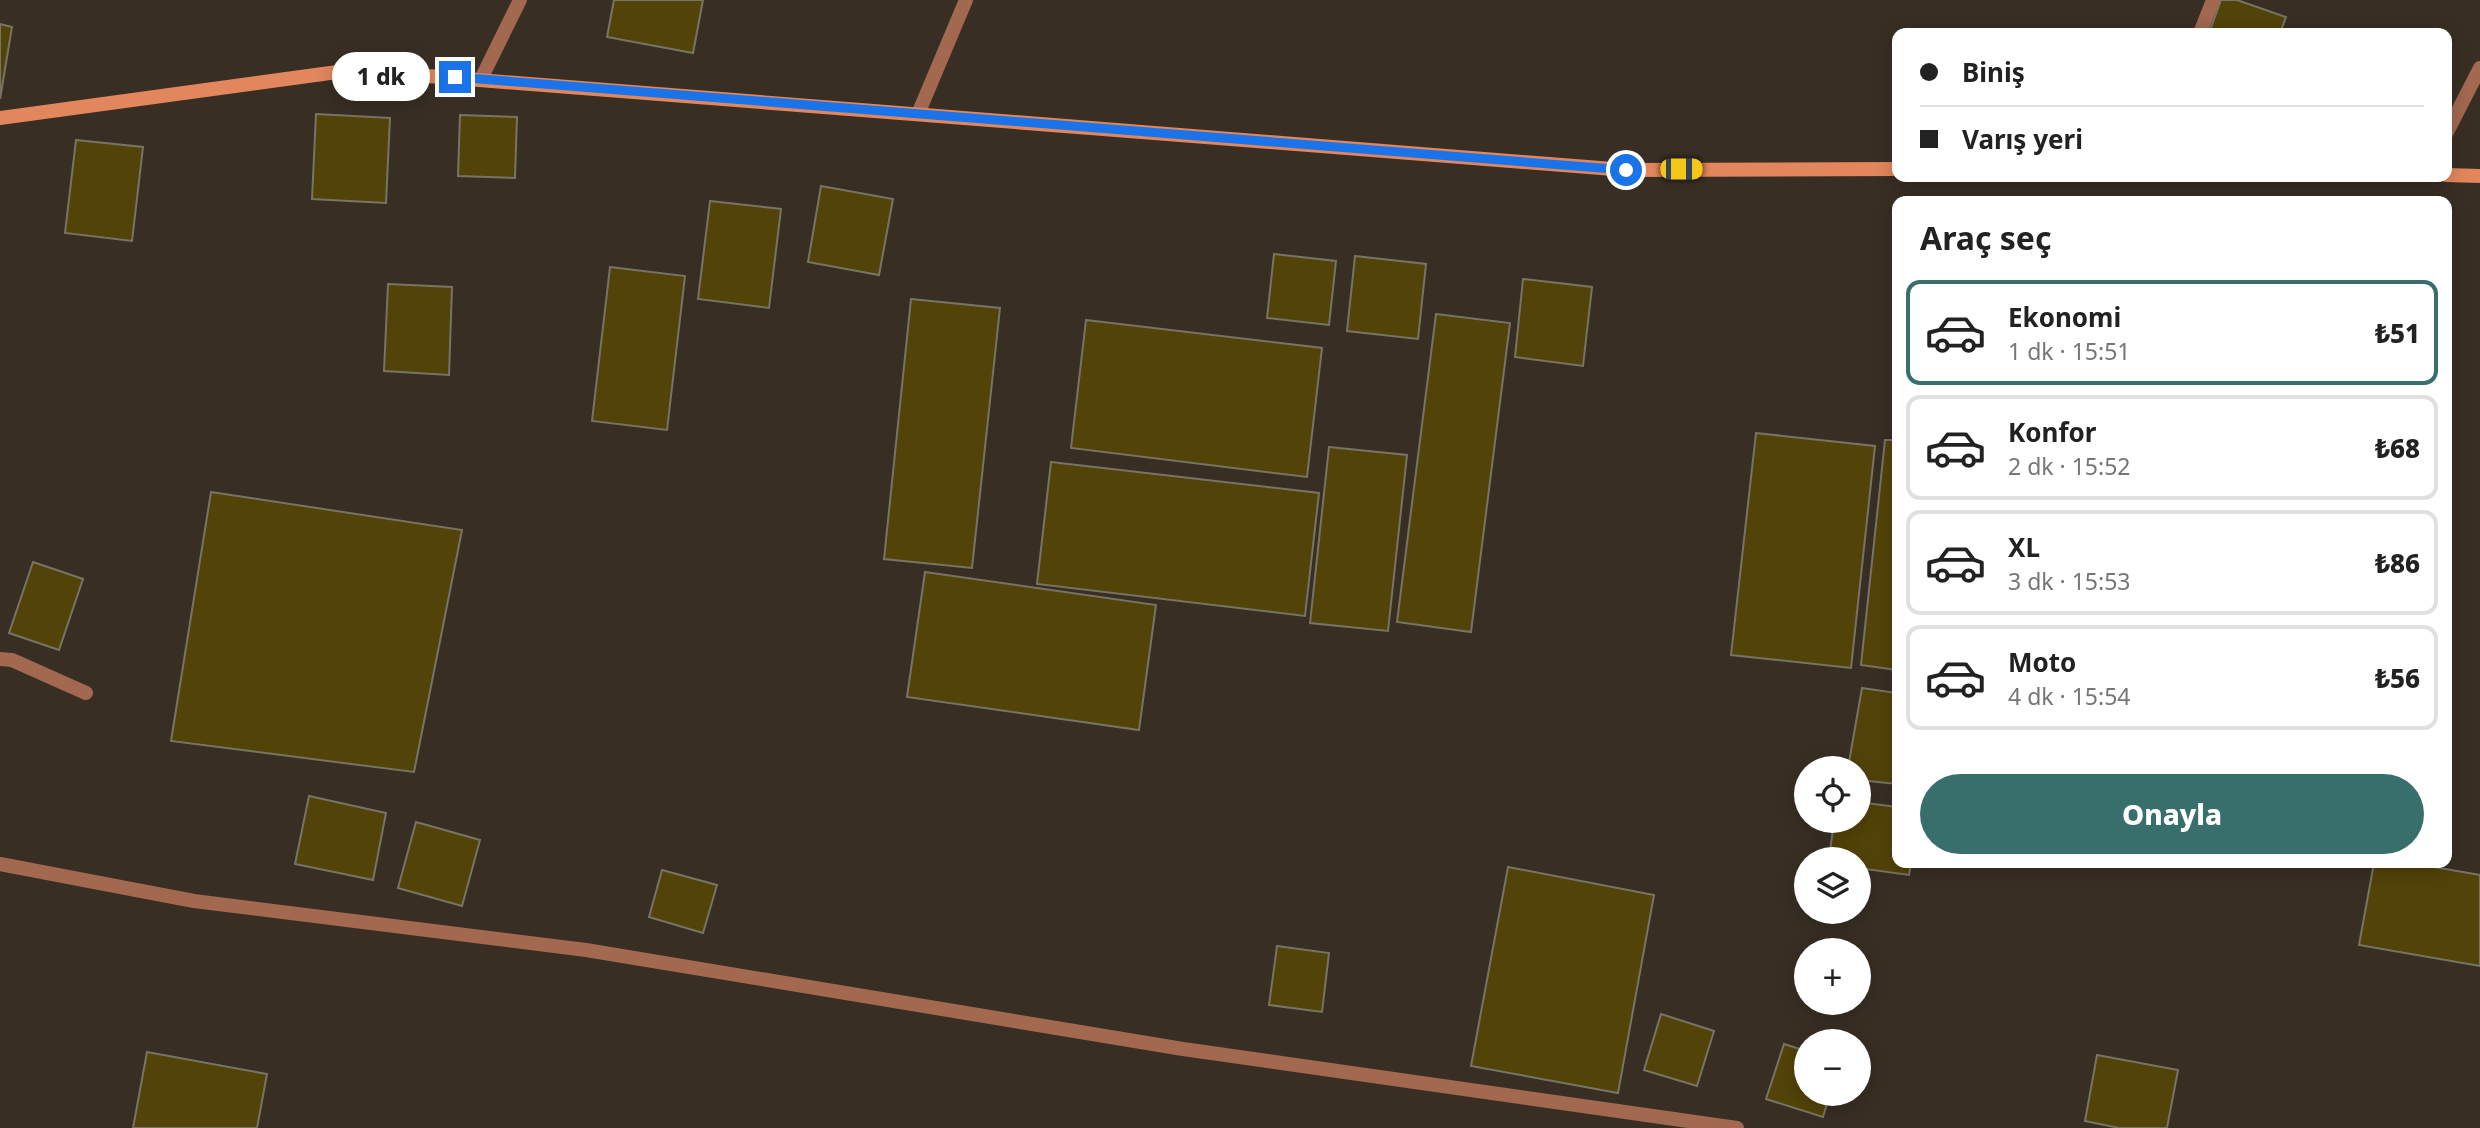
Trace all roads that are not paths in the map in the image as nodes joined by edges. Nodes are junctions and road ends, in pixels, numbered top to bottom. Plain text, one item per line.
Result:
1 (520, 0) edge
2 (966, 0) edge
3 (2213, 0) edge
4 (2202, 28) edge
5 (2480, 68) edge
6 (481, 79) junction
7 (918, 114) junction
8 (0, 118) edge
9 (2452, 122) edge
10 (1892, 169) edge
11 (2452, 175) edge
12 (2480, 176) edge
13 (0, 659) edge
14 (86, 693) dead end
15 (0, 864) edge
16 (1737, 1128) edge

1 - 6 street
2 - 7 street
3 - 4 street
5 - 9 street
6 - 7 street
6 - 8 street
7 - 10 street
11 - 12 street
13 - 14 street
15 - 16 street

